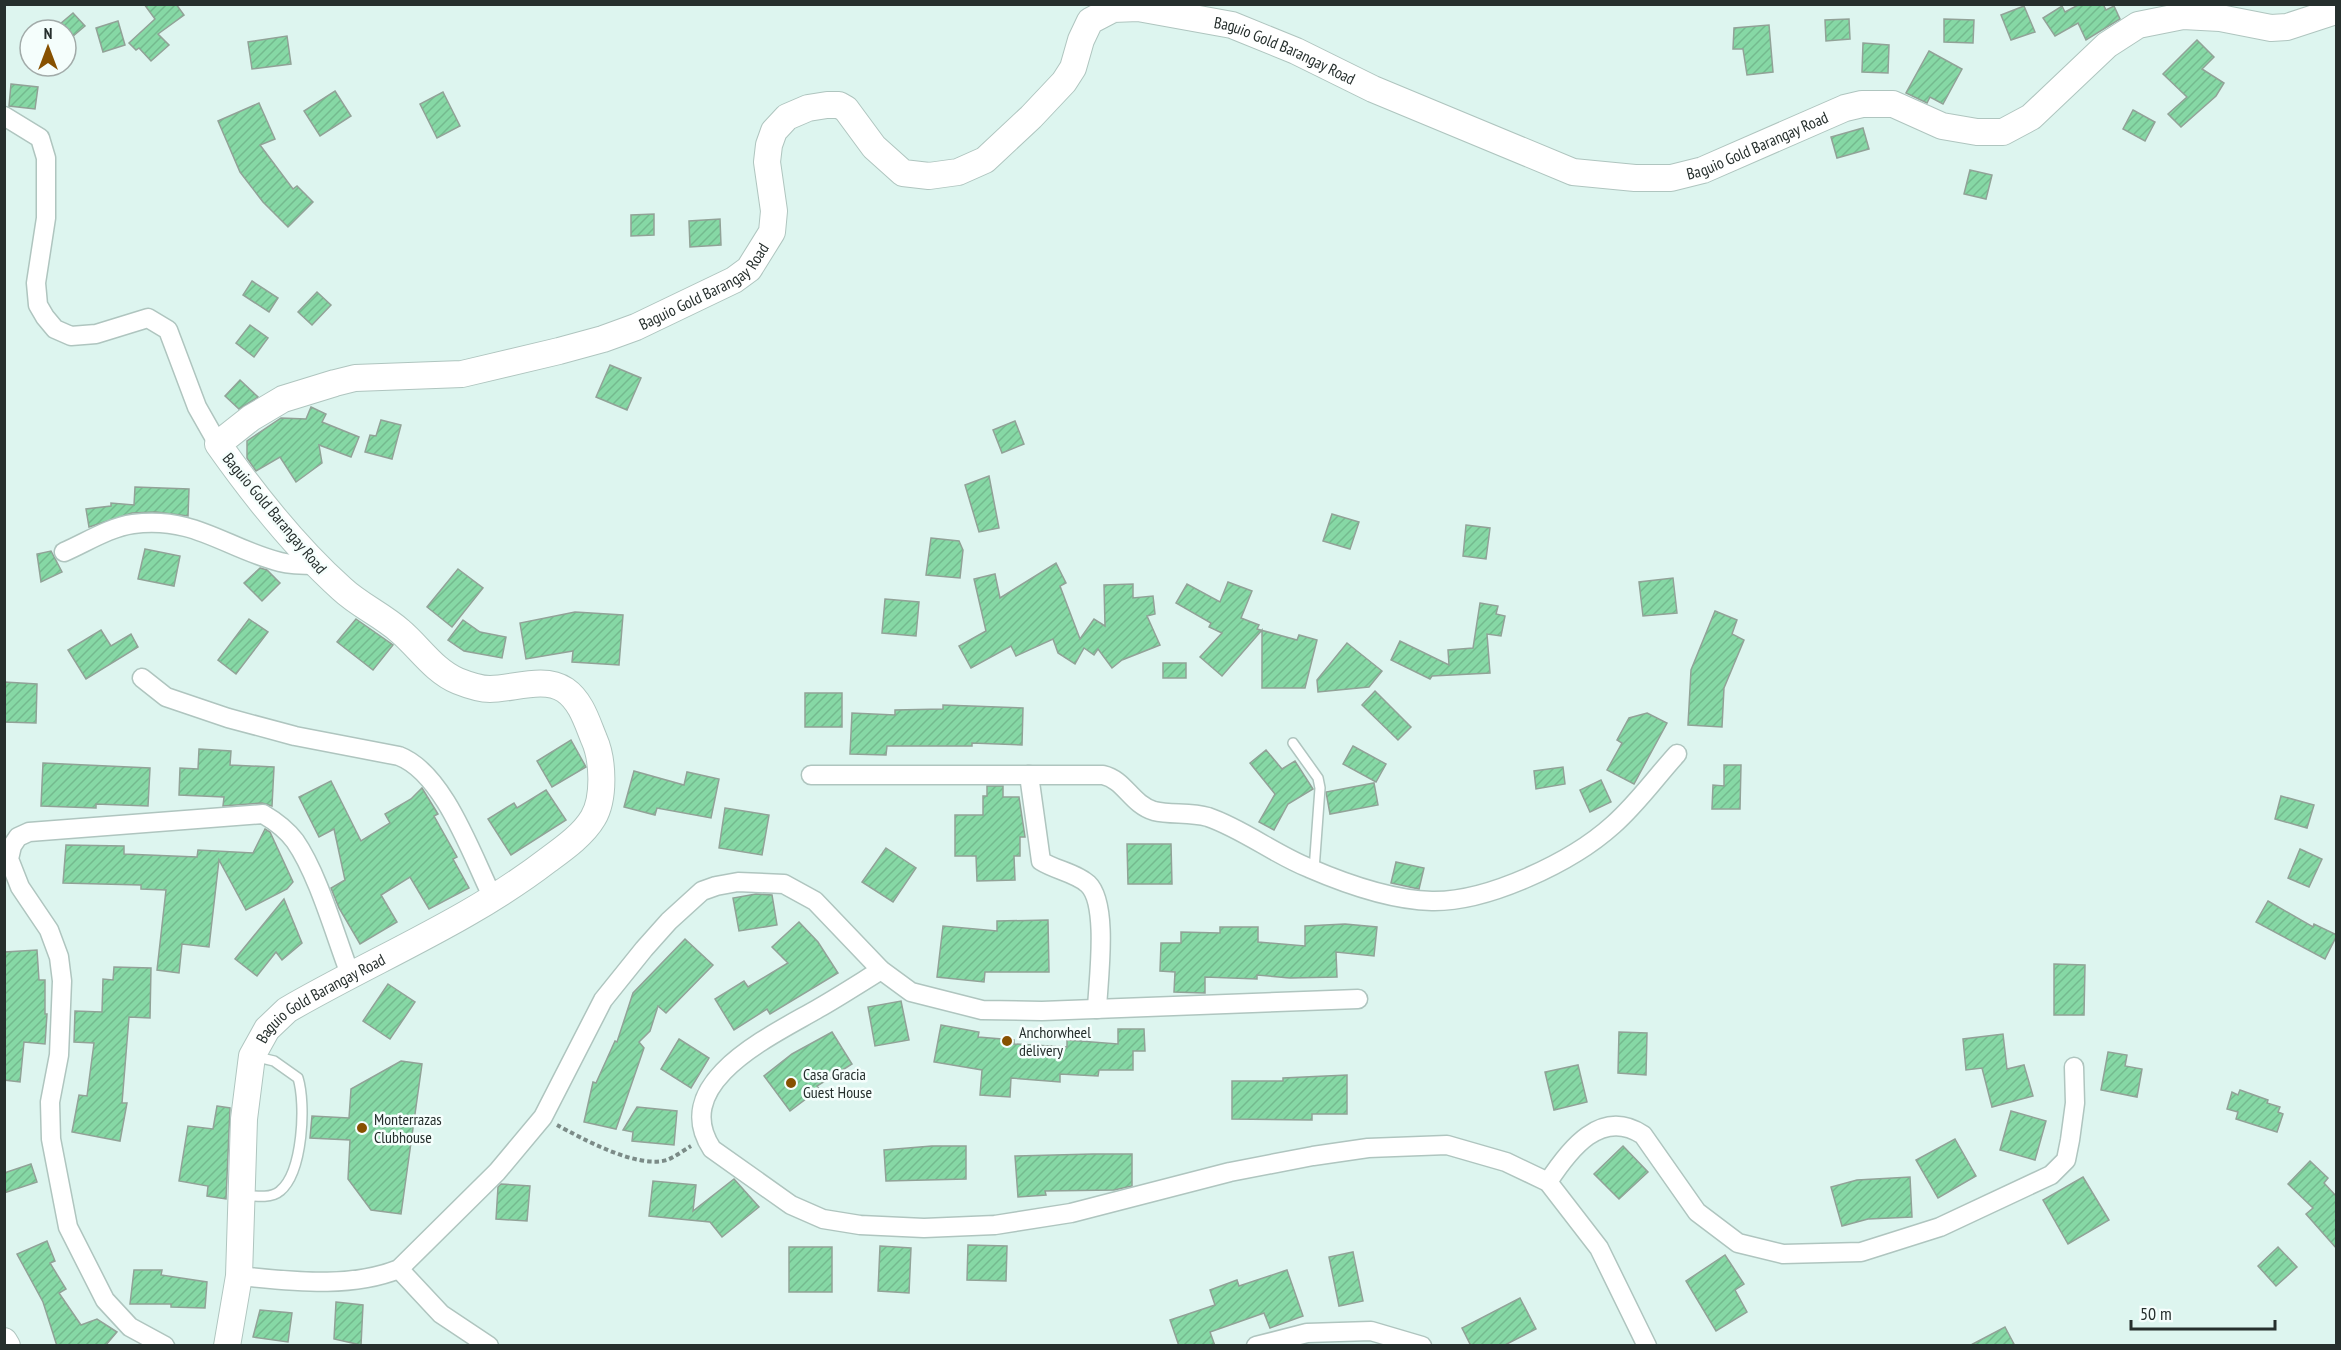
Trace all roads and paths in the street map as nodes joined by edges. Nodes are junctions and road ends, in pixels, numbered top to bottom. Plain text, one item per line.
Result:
1 (2337, 11) edge
2 (4, 116) edge
3 (218, 444) junction
4 (64, 552) dead end
5 (317, 565) junction
6 (141, 678) dead end
7 (1293, 743) dead end
8 (1677, 754) dead end
9 (811, 775) dead end
10 (1029, 775) junction
11 (1314, 870) junction
12 (493, 898) junction
13 (881, 970) junction
14 (351, 974) junction
15 (1358, 999) dead end
16 (1097, 1009) junction
17 (252, 1056) junction
18 (2074, 1067) dead end
19 (543, 1117) junction
20 (704, 1138) junction
21 (1548, 1182) junction
22 (243, 1195) junction
23 (399, 1269) junction
24 (239, 1276) junction
25 (4, 1341) edge
26 (7, 1346) edge
27 (165, 1346) edge
28 (227, 1346) edge
29 (489, 1346) edge
30 (1256, 1346) edge
31 (1422, 1346) edge
32 (1647, 1346) edge

1 - 3 street, Baguio Gold Barangay Road
2 - 3 street
3 - 5 street, Baguio Gold Barangay Road
4 - 5 street
5 - 12 street, Baguio Gold Barangay Road
6 - 12 street
7 - 11 lane
8 - 11 street
9 - 10 street
10 - 11 street
10 - 16 street
12 - 14 street, Baguio Gold Barangay Road
13 - 16 street
13 - 19 street
13 - 20 street
14 - 17 street, Baguio Gold Barangay Road
14 - 27 street
15 - 16 street
17 - 22 street, Baguio Gold Barangay Road
17 - 22 lane
18 - 21 street
19 - 20 path
19 - 23 street
20 - 21 street
21 - 32 street
22 - 24 street, Baguio Gold Barangay Road
23 - 24 street
23 - 29 street
24 - 28 street, Baguio Gold Barangay Road
25 - 26 street
30 - 31 street

